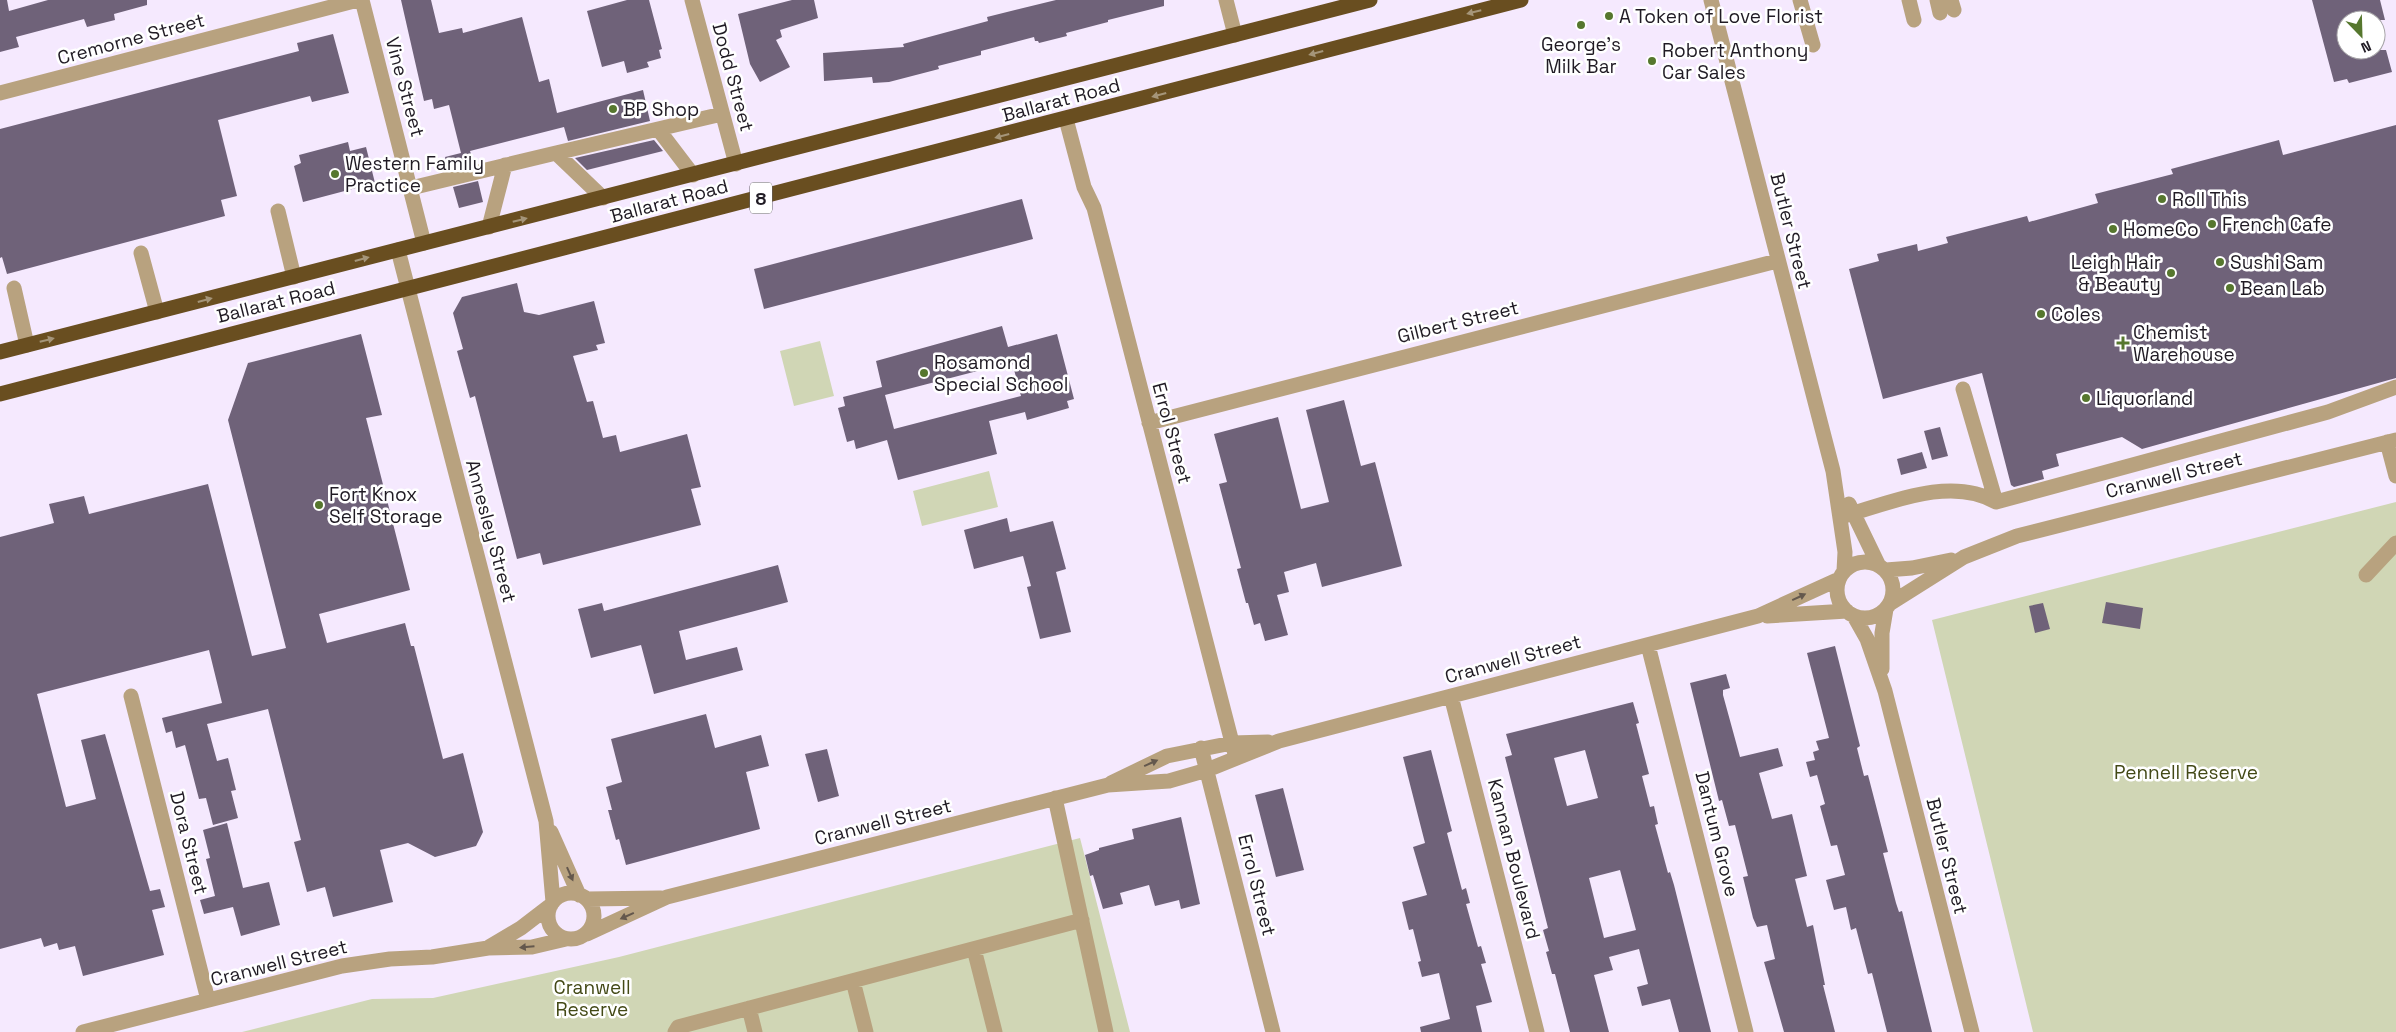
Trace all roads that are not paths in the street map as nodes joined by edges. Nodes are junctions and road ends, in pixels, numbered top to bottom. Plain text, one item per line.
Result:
1 (360, 0) edge
2 (692, 0) edge
3 (1226, 0) edge
4 (1370, 0) edge
5 (1521, 0) edge
6 (1711, 0) edge
7 (1800, 0) edge
8 (1909, 0) edge
9 (1914, 20) dead end
10 (1235, 35) junction
11 (1814, 45) dead end
12 (0, 93) edge
13 (722, 114) junction
14 (1066, 119) junction
15 (658, 130) junction
16 (556, 153) junction
17 (736, 164) junction
18 (505, 165) junction
19 (693, 175) junction
20 (411, 188) junction
21 (603, 198) junction
22 (278, 211) dead end
23 (489, 227) junction
24 (424, 243) junction
25 (398, 250) junction
26 (142, 253) dead end
27 (1777, 261) junction
28 (294, 277) junction
29 (14, 288) dead end
30 (408, 289) junction
31 (157, 312) junction
32 (27, 345) junction
33 (0, 352) edge
34 (2396, 387) edge
35 (1963, 389) dead end
36 (0, 394) edge
37 (1149, 422) junction
38 (2392, 441) edge
39 (2396, 476) edge
40 (1996, 502) junction
41 (1847, 515) junction
42 (2396, 543) edge
43 (1964, 557) junction
44 (1882, 567) junction
45 (1842, 575) junction
46 (2366, 575) dead end
47 (1888, 606) junction
48 (1850, 613) junction
49 (1758, 616) junction
50 (1648, 645) junction
51 (1885, 691) junction
52 (131, 696) dead end
53 (1451, 696) junction
54 (1201, 748) junction
55 (1234, 750) junction
56 (1207, 770) junction
57 (1108, 785) junction
58 (1055, 798) junction
59 (546, 821) junction
60 (583, 897) junction
61 (668, 898) junction
62 (552, 904) junction
63 (1082, 920) junction
64 (587, 934) junction
65 (566, 939) junction
66 (488, 948) junction
67 (974, 949) junction
68 (853, 981) junction
69 (208, 1000) junction
70 (749, 1008) junction
71 (83, 1032) edge
72 (675, 1032) edge
73 (755, 1032) edge
74 (866, 1032) edge
75 (995, 1032) edge
76 (1106, 1032) edge
77 (1274, 1032) edge
78 (1537, 1032) edge
79 (1746, 1032) edge
80 (1972, 1032) edge

1 - 12 street, Cremorne Street
1 - 20 street, Vine Street
2 - 13 street, Dodd Street
3 - 10 street
4 - 10 highway, Ballarat Road / 8
5 -> 14 highway, Ballarat Road / 8
6 - 27 street, Butler Street
7 - 11 street
8 - 9 street
10 - 17 highway, Ballarat Road / 8
13 - 15 street
13 - 17 street, Dodd Street
14 -> 30 highway, Ballarat Road / 8
14 - 37 street, Errol Street
15 - 16 street
15 - 19 street
16 - 18 street
16 - 21 street
17 - 19 highway, Ballarat Road / 8
18 - 20 street
18 - 23 street
19 - 21 highway, Ballarat Road / 8
20 - 24 street, Vine Street
23 -> 21 highway, Ballarat Road / 8
22 - 28 street
23 - 24 highway, Ballarat Road / 8
24 - 25 highway, Ballarat Road / 8
28 -> 25 highway, Ballarat Road / 8
25 - 30 street, Annesley Street
26 - 31 street
27 - 37 street, Gilbert Street
27 - 41 street, Butler Street
31 -> 28 highway, Ballarat Road / 8
29 - 32 street
30 - 36 highway, Ballarat Road / 8
30 - 59 street, Annesley Street
32 -> 31 highway, Ballarat Road / 8
32 - 33 highway, Ballarat Road / 8
34 - 40 street
35 - 40 street
37 - 55 street, Errol Street
38 - 39 street
38 - 43 street, Cranwell Street
40 - 41 street
41 - 44 street, Butler Street
41 - 45 street, Butler Street
42 - 46 street
43 - 44 street, Cranwell Street
43 - 47 street, Cranwell Street
44 - 45 street
44 - 47 street
45 - 48 street
49 -> 45 street, Cranwell Street
47 - 48 street
47 - 51 street, Butler Street
48 - 49 street, Cranwell Street
48 - 51 street, Butler Street
49 - 50 street, Cranwell Street
50 - 53 street, Cranwell Street
50 - 79 street, Dantum Grove
51 - 80 street, Butler Street
52 - 69 street, Dora Street
53 - 55 street, Cranwell Street
53 - 78 street, Kannan Boulevard
54 - 55 street, Cranwell Street
54 - 56 street, Errol Street
57 -> 54 street, Cranwell Street
55 - 56 street, Cranwell Street
56 - 57 street, Cranwell Street
56 - 77 street, Errol Street
57 - 58 street, Cranwell Street
58 - 61 street, Cranwell Street
58 - 63 street
59 -> 60 street, Annesley Street
59 - 62 street, Annesley Street
60 - 61 street, Cranwell Street
60 - 62 street
60 - 64 street
61 -> 64 street, Cranwell Street
62 - 65 street
62 - 66 street, Cranwell Street
63 - 67 street
63 - 76 street
64 - 65 street
65 -> 66 street, Cranwell Street
66 - 69 street, Cranwell Street
67 - 68 street
67 - 75 street
68 - 70 street
68 - 74 street
69 - 71 street, Cranwell Street
70 - 72 street
70 - 73 street

